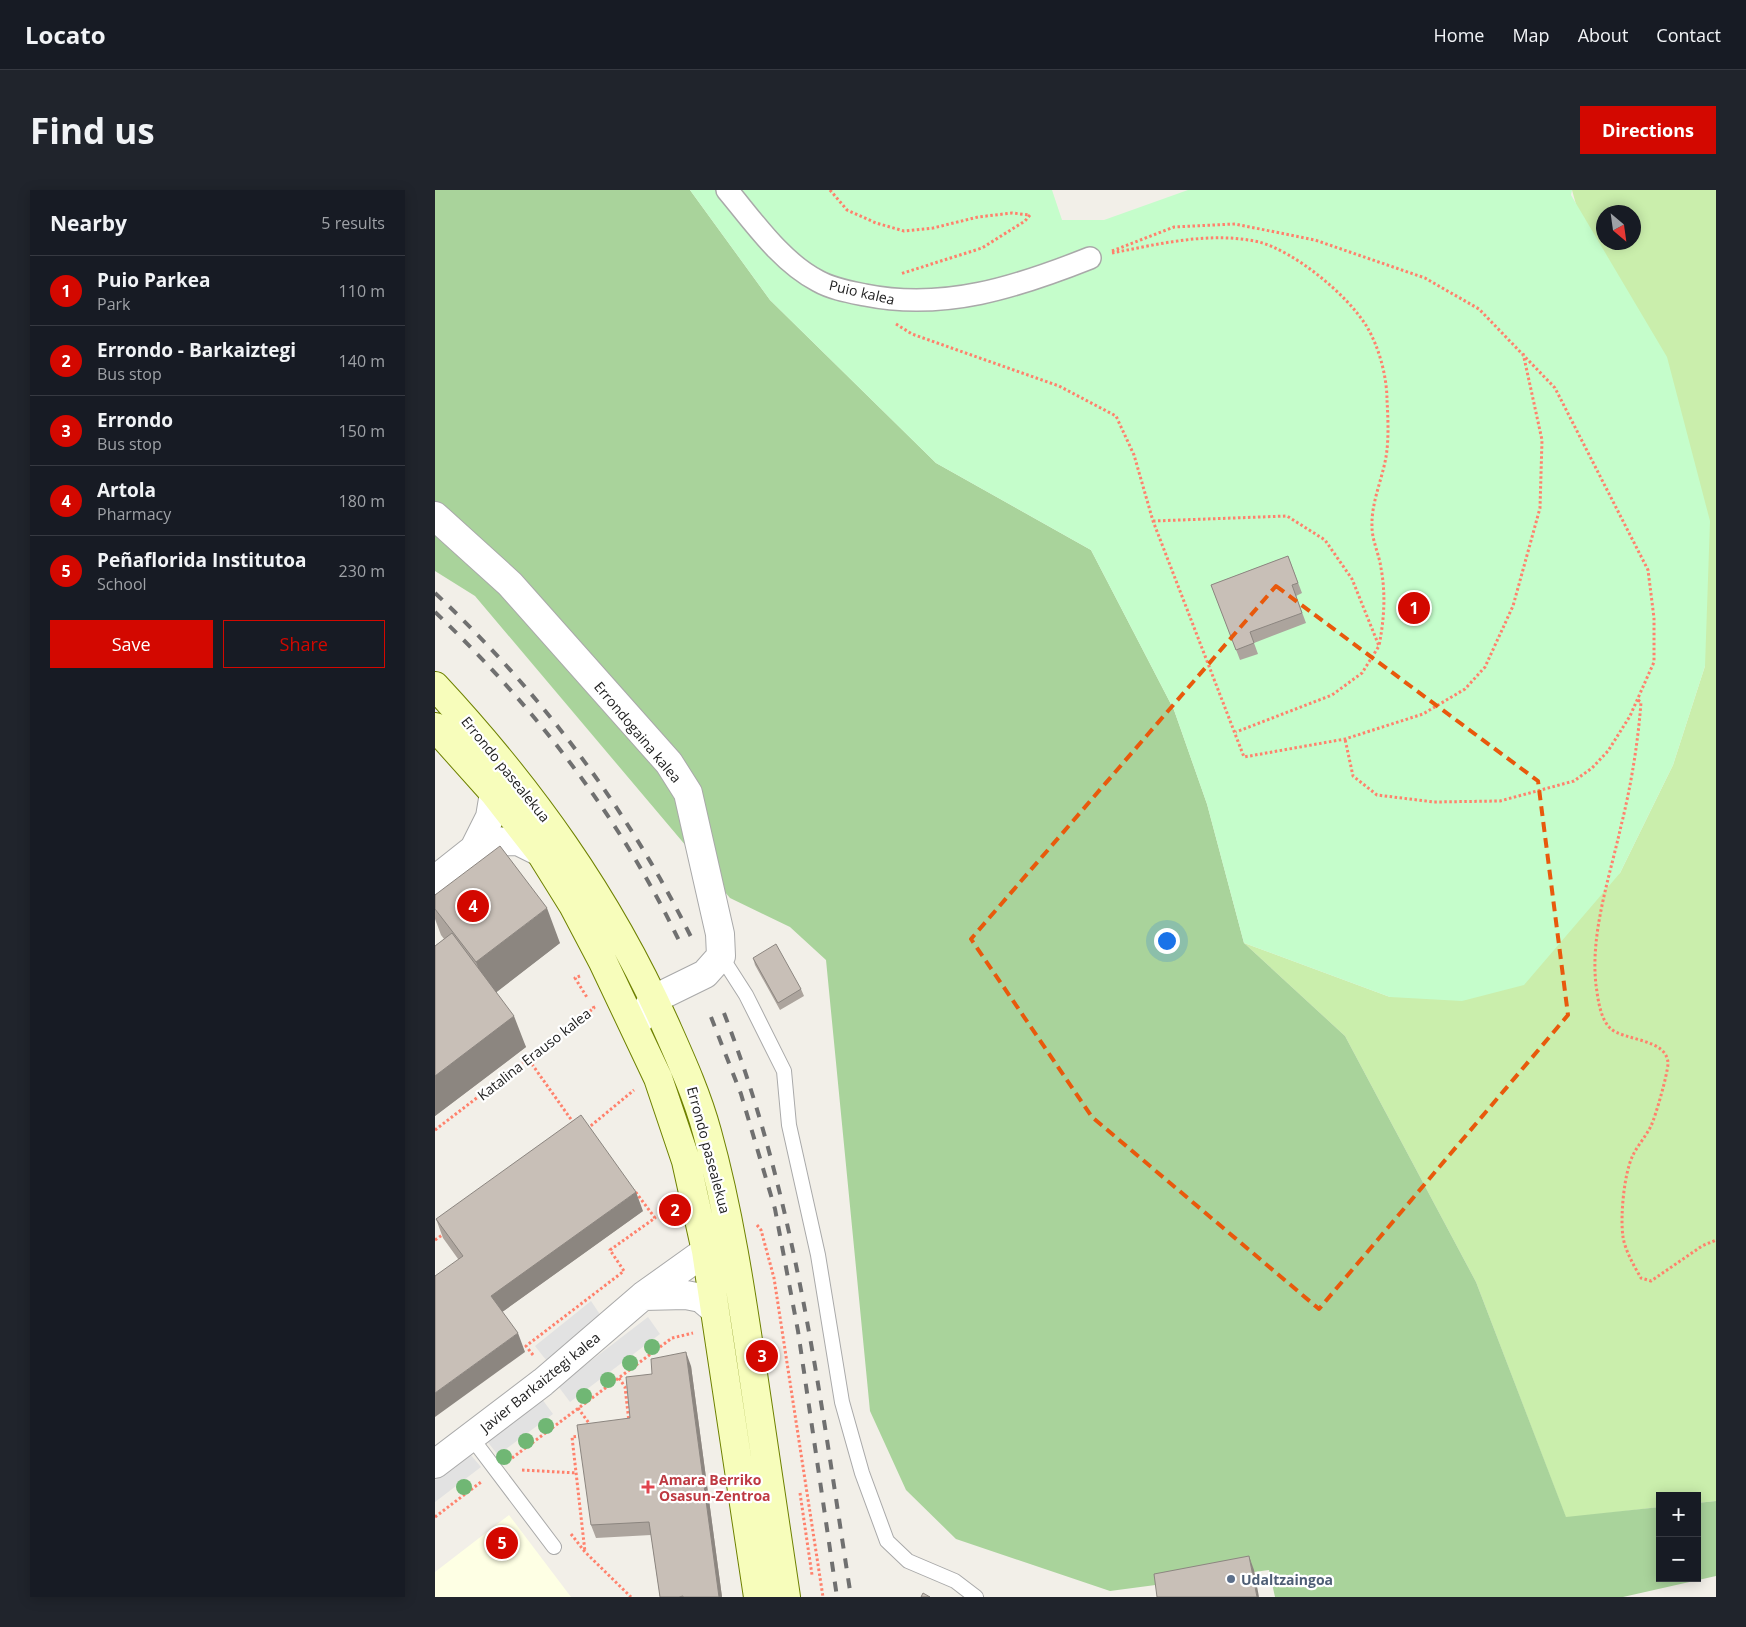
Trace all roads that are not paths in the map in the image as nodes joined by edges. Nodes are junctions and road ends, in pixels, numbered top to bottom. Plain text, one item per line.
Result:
1 (727, 190) edge
2 (1090, 258) road end
3 (435, 516) edge
4 (435, 686) edge
5 (435, 727) edge
6 (494, 793) junction
7 (474, 850) junction
8 (540, 852) junction
9 (435, 880) edge
10 (721, 956) junction
11 (654, 999) junction
12 (635, 1026) junction
13 (706, 1251) junction
14 (736, 1265) junction
15 (643, 1296) junction
16 (707, 1320) junction
17 (471, 1436) junction
18 (435, 1464) edge
19 (554, 1547) dead end
20 (758, 1597) edge
21 (786, 1597) edge
22 (976, 1597) edge

1 - 2 street, Puio kalea
3 - 10 street, Errondogaina kalea
4 - 11 main road, Errondo pasealekua
5 - 6 main road, Errondo pasealekua
6 - 7 street
6 - 8 main road, Errondo pasealekua
7 - 8 street
7 - 9 street
8 - 12 main road, Errondo pasealekua
10 - 11 street
10 - 22 lane
11 - 12 street
11 - 14 main road, Errondo pasealekua
12 - 13 main road, Errondo pasealekua
13 - 14 street
13 - 15 street, Javier Barkaiztegi kalea
13 - 16 main road, Errondo pasealekua
14 - 21 main road, Errondo pasealekua
15 - 16 street
15 - 17 street, Javier Barkaiztegi kalea
16 - 20 main road, Errondo pasealekua
17 - 18 street, Javier Barkaiztegi kalea
17 - 19 lane

